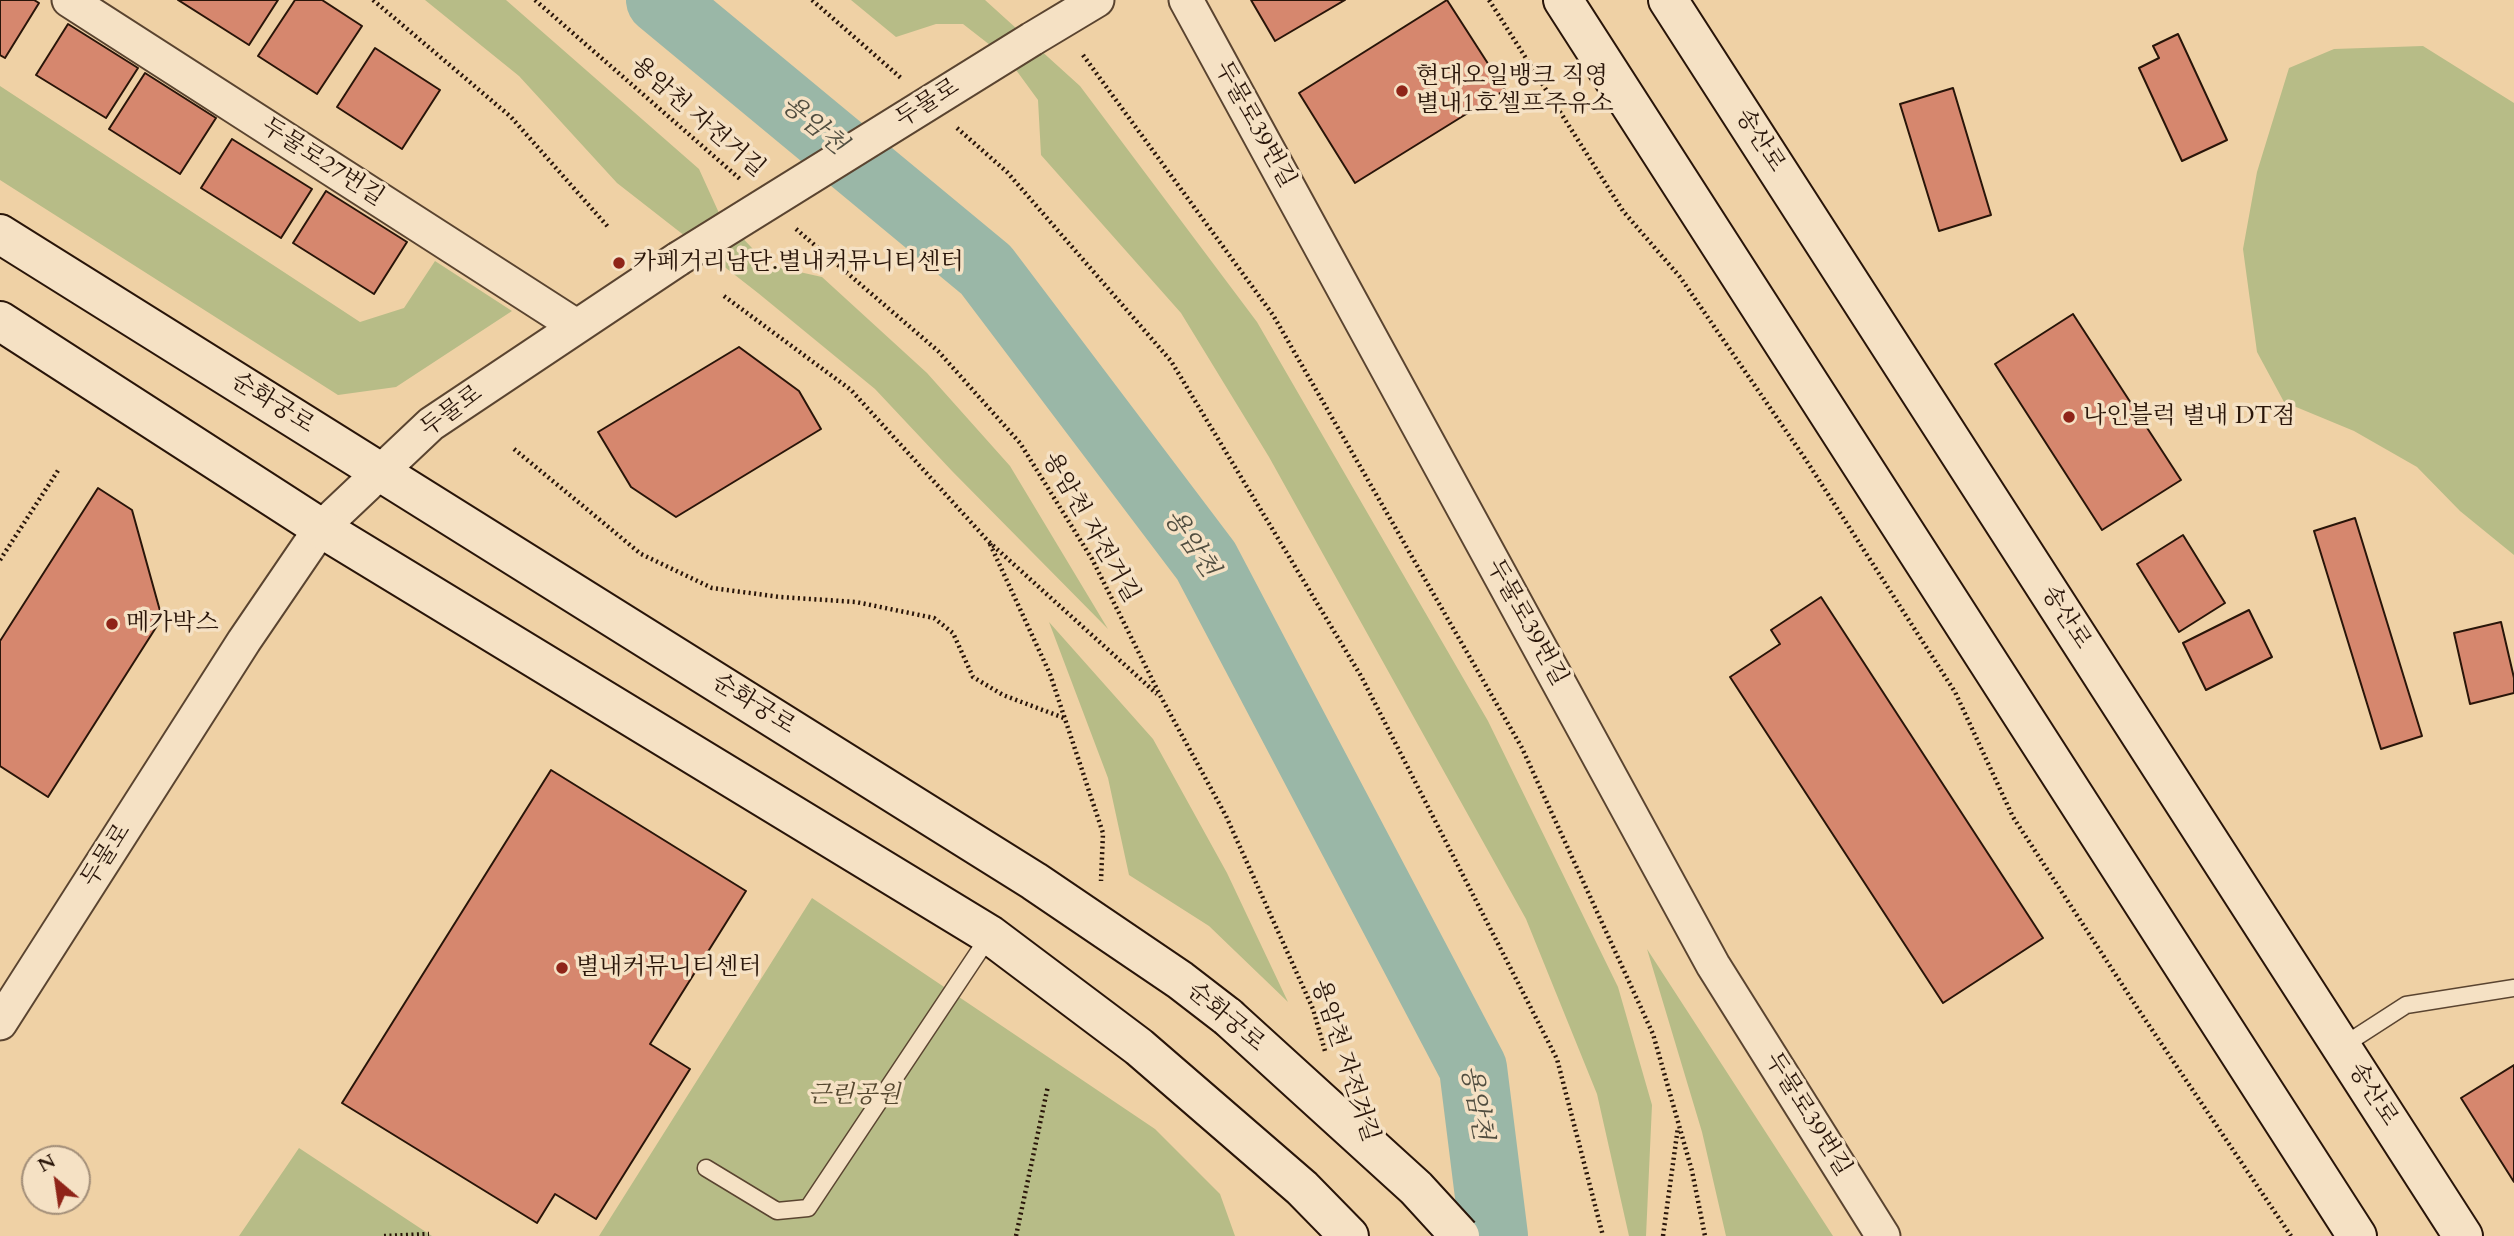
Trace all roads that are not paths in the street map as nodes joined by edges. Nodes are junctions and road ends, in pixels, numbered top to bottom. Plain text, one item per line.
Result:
1 (69, 0) edge
2 (1097, 0) edge
3 (1186, 0) edge
4 (1563, 0) edge
5 (1668, 0) edge
6 (0, 234) edge
7 (0, 321) edge
8 (576, 326) junction
9 (381, 472) junction
10 (321, 528) junction
11 (990, 935) junction
12 (2514, 988) edge
13 (0, 1023) edge
14 (2341, 1047) junction
15 (706, 1168) dead end
16 (1349, 1236) edge
17 (1460, 1236) edge
18 (1884, 1236) edge
19 (2356, 1236) edge
20 (2463, 1236) edge

1 - 8 street, 두물로27번길
2 - 8 street, 두물로, bridge
3 - 18 street, 두물로39번길
4 - 19 street
5 - 14 street, 송산로
6 - 9 street, 순화궁로
7 - 10 street
8 - 9 street, 두물로
9 - 10 street, 두물로
9 - 17 street, 순화궁로, bridge
10 - 11 street
10 - 13 street, 두물로
11 - 15 lane
11 - 16 street
12 - 14 lane
14 - 20 street, 송산로

